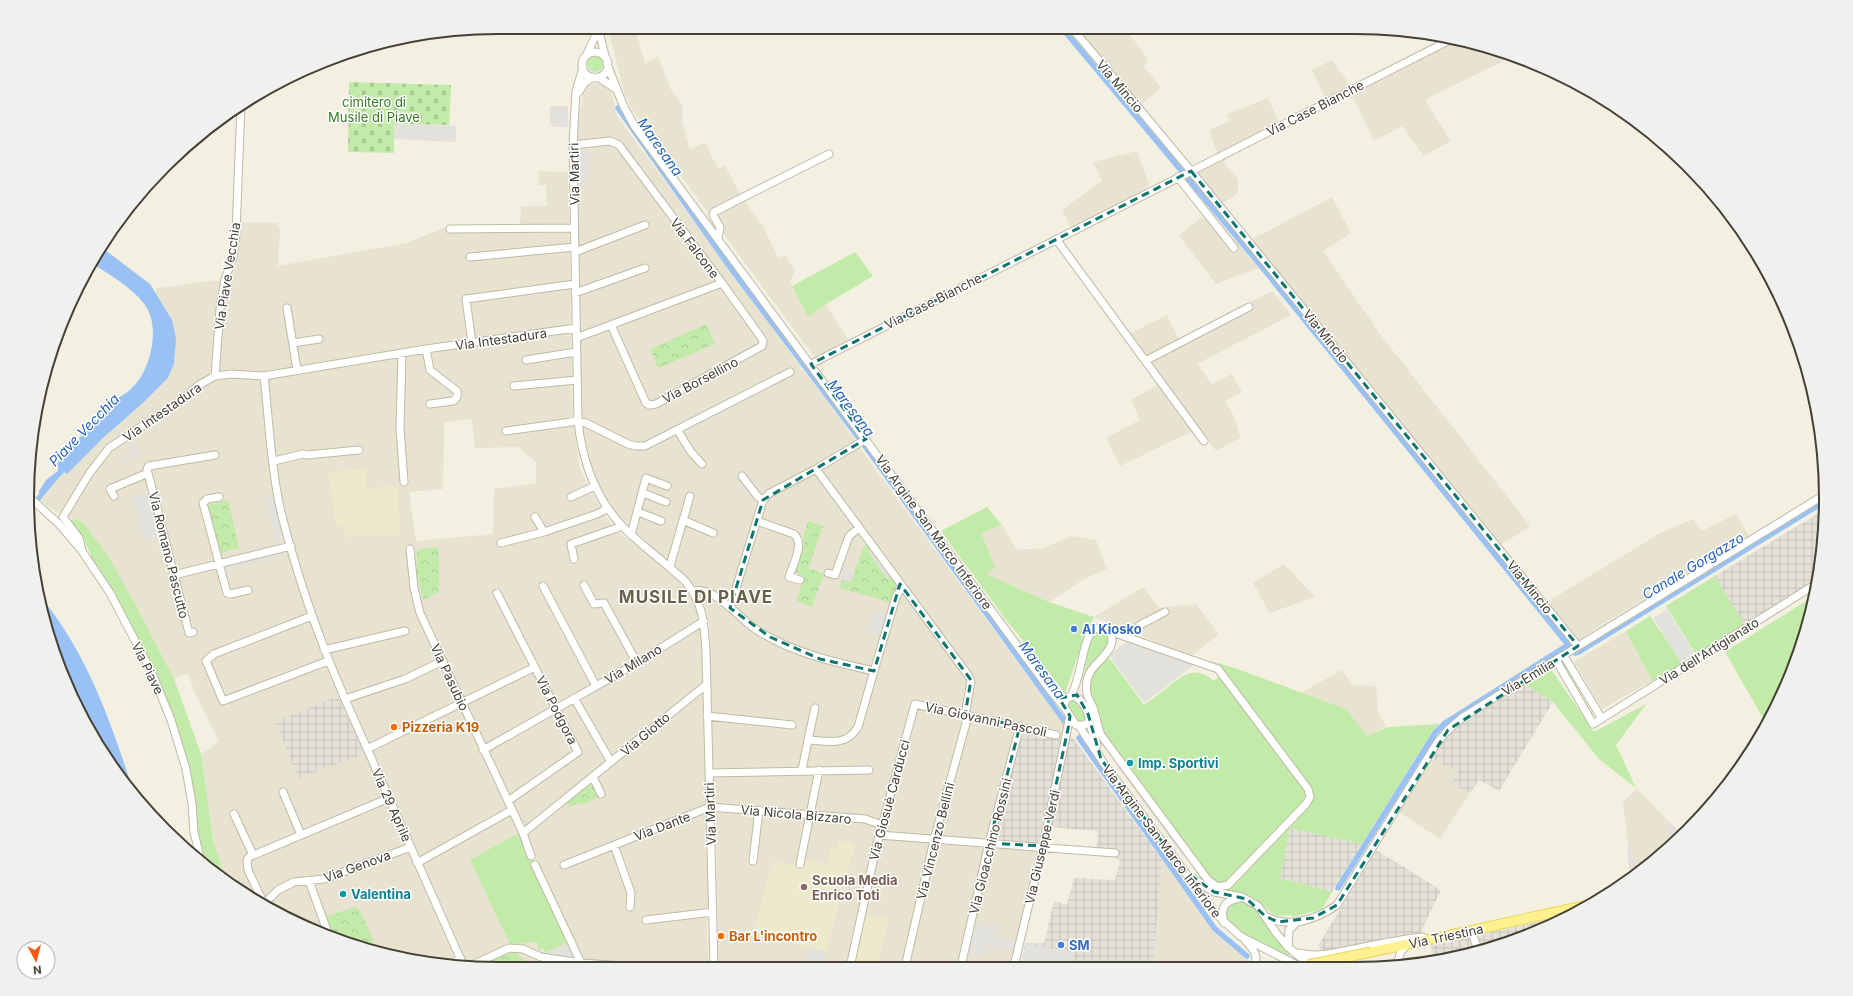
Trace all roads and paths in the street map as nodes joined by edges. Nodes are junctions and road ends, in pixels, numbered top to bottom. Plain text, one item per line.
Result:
1 (595, 34) edge
2 (600, 34) edge
3 (1077, 34) edge
4 (1445, 43) edge
5 (587, 54) junction
6 (606, 60) junction
7 (582, 68) junction
8 (595, 77) junction
9 (616, 89) junction
10 (576, 95) junction
11 (241, 112) edge
12 (573, 145) junction
13 (829, 154) dead end
14 (1184, 174) junction
15 (645, 225) dead end
16 (574, 228) junction
17 (450, 229) dead end
18 (718, 238) junction
19 (1056, 239) junction
20 (1234, 248) dead end
21 (575, 250) junction
22 (470, 257) dead end
23 (645, 268) dead end
24 (722, 283) junction
25 (575, 284) junction
26 (575, 293) junction
27 (287, 308) dead end
28 (1249, 308) dead end
29 (611, 325) junction
30 (576, 328) junction
31 (576, 338) junction
32 (319, 339) dead end
33 (293, 343) junction
34 (472, 343) junction
35 (426, 349) junction
36 (576, 352) junction
37 (402, 354) junction
38 (526, 360) dead end
39 (1145, 361) junction
40 (811, 364) junction
41 (297, 370) junction
42 (790, 372) dead end
43 (215, 376) junction
44 (264, 376) junction
45 (577, 380) junction
46 (514, 386) dead end
47 (430, 404) dead end
48 (578, 422) junction
49 (506, 431) dead end
50 (678, 431) junction
51 (865, 440) junction
52 (1204, 441) dead end
53 (359, 450) dead end
54 (215, 455) dead end
55 (274, 461) junction
56 (702, 464) dead end
57 (816, 469) junction
58 (148, 473) junction
59 (742, 476) dead end
60 (404, 482) dead end
61 (594, 486) junction
62 (667, 486) dead end
63 (643, 493) junction
64 (114, 496) dead end
65 (690, 496) dead end
66 (219, 497) dead end
67 (571, 497) dead end
68 (1819, 498) edge
69 (763, 500) junction
70 (34, 501) edge
71 (666, 502) dead end
72 (608, 508) junction
73 (46, 512) junction
74 (638, 512) junction
75 (63, 517) junction
76 (536, 517) dead end
77 (683, 520) junction
78 (661, 521) dead end
79 (757, 521) junction
80 (621, 525) junction
81 (859, 528) junction
82 (544, 532) junction
83 (713, 533) dead end
84 (632, 534) junction
85 (501, 544) dead end
86 (291, 546) junction
87 (410, 549) dead end
88 (82, 551) junction
89 (574, 559) dead end
90 (219, 564) junction
91 (670, 566) junction
92 (828, 573) dead end
93 (174, 575) junction
94 (800, 580) dead end
95 (584, 585) dead end
96 (543, 586) dead end
97 (902, 587) junction
98 (1810, 588) edge
99 (248, 590) dead end
100 (497, 593) dead end
101 (695, 595) junction
102 (730, 608) junction
103 (1165, 612) dead end
104 (312, 616) junction
105 (704, 621) junction
106 (692, 628) junction
107 (704, 629) junction
108 (1135, 630) dead end
109 (405, 631) dead end
110 (1110, 631) junction
111 (193, 632) dead end
112 (1574, 648) junction
113 (324, 650) junction
114 (1564, 656) junction
115 (1556, 660) junction
116 (443, 661) junction
117 (328, 662) junction
118 (637, 663) junction
119 (535, 667) junction
120 (1081, 670) junction
121 (874, 671) junction
122 (596, 686) junction
123 (707, 688) junction
124 (1050, 690) junction
125 (1068, 697) junction
126 (574, 698) junction
127 (345, 699) junction
128 (1080, 700) junction
129 (462, 704) junction
130 (915, 704) joint
131 (1064, 707) junction
132 (555, 708) junction
133 (815, 708) dead end
134 (966, 715) junction
135 (707, 716) junction
136 (1070, 716) junction
137 (1602, 719) junction
138 (1089, 722) junction
139 (792, 725) dead end
140 (1020, 726) junction
141 (1078, 726) junction
142 (1056, 735) dead end
143 (1066, 735) junction
144 (808, 740) junction
145 (367, 749) junction
146 (484, 750) junction
147 (1101, 759) junction
148 (611, 762) junction
149 (802, 770) junction
150 (818, 770) junction
151 (869, 770) dead end
152 (709, 772) junction
153 (593, 777) junction
154 (283, 792) dead end
155 (601, 794) dead end
156 (388, 798) junction
157 (508, 801) junction
158 (710, 807) junction
159 (512, 810) junction
160 (759, 810) junction
161 (234, 814) dead end
162 (810, 814) junction
163 (882, 825) junction
164 (523, 833) junction
165 (301, 835) junction
166 (879, 836) junction
167 (934, 840) junction
168 (989, 843) junction
169 (614, 845) junction
170 (1042, 846) junction
171 (411, 847) junction
172 (198, 852) edge
173 (1115, 853) dead end
174 (253, 855) junction
175 (531, 856) dead end
176 (753, 861) dead end
177 (418, 863) junction
178 (800, 864) dead end
179 (535, 865) dead end
180 (564, 865) dead end
181 (1183, 870) junction
182 (309, 881) junction
183 (259, 896) edge
184 (1242, 898) junction
185 (267, 901) edge
186 (630, 907) dead end
187 (1569, 909) edge
188 (713, 912) junction
189 (1265, 916) junction
190 (646, 920) dead end
191 (1297, 922) junction
192 (1224, 923) junction
193 (327, 929) edge
194 (1472, 930) junction
195 (1240, 936) junction
196 (1450, 936) junction
197 (1408, 944) junction
198 (1477, 945) edge
199 (1288, 947) junction
200 (1294, 952) junction
201 (1017, 958) junction
202 (461, 959) edge
203 (1399, 960) edge
204 (479, 961) edge
205 (574, 962) edge
206 (581, 962) edge
207 (714, 962) edge
208 (851, 962) edge
209 (906, 962) edge
210 (962, 962) edge
211 (1016, 962) edge
212 (1018, 962) edge
213 (1255, 962) edge
214 (1291, 962) edge
215 (1311, 962) edge
216 (1323, 962) edge

1 - 5 street
2 - 6 street, Via Argine San Marco Inferiore
3 - 14 street, Via Mincio
4 - 14 street, Via Case Bianche
5 - 6 street
5 - 7 street
6 - 8 street
6 - 9 street, Via Argine San Marco Inferiore
7 - 8 street
7 - 10 street, Via Martiri
8 - 9 street
8 - 10 street
9 - 18 street, Via Argine San Marco Inferiore
10 - 12 street, Via Martiri
11 - 43 street, Via Piave Vecchia
12 - 16 street, Via Martiri
12 - 24 street, Via Falcone
13 - 18 street, Via Argine San Marco Inferiore
14 - 19 street, Via Case Bianche
14 - 20 street
14 - 112 street, Via Mincio
15 - 21 street
16 - 17 street
16 - 21 street, Via Martiri
18 - 40 street, Via Argine San Marco Inferiore
19 - 39 street
19 - 40 street, Via Case Bianche
21 - 22 street
21 - 25 street, Via Martiri
23 - 26 street
24 - 29 street, Via Falcone
24 - 29 street, Via Borsellino
25 - 26 street, Via Martiri
25 - 34 street
26 - 30 street, Via Martiri
27 - 33 street
28 - 39 street
29 - 31 street, Via Falcone
30 - 31 street, Via Martiri
30 - 34 street, Via Intestadura
31 - 36 street, Via Martiri
32 - 33 street
33 - 41 street
34 - 35 street, Via Intestadura
35 - 37 street, Via Intestadura
35 - 47 street
36 - 38 street
36 - 45 street, Via Martiri
37 - 41 street, Via Intestadura
37 - 60 street
39 - 52 street
40 - 51 street, Via Argine San Marco Inferiore
41 - 44 street, Via Intestadura
42 - 50 street
43 - 44 street, Via Intestadura
43 - 75 street, Via Intestadura
44 - 55 street, Via 29 Aprile
45 - 46 street
45 - 48 street, Via Martiri
48 - 49 street
48 - 50 street
48 - 61 street, Via Martiri
50 - 56 street
51 - 57 street
51 - 124 street, Via Argine San Marco Inferiore
53 - 55 street
54 - 58 street, Via Romano Pascutto
55 - 86 street, Via 29 Aprile
57 - 69 street
57 - 81 street, Via Vincenzo Bellini
58 - 64 street, Via Romano Pascutto
58 - 93 street, Via Romano Pascutto
59 - 69 street
61 - 67 street
61 - 72 street, Via Martiri
62 - 63 street
63 - 71 street
63 - 74 street
65 - 77 street
66 - 90 street
68 - 112 street, Via Emilia
69 - 79 street
70 - 73 street, Via Piave
72 - 80 street, Via Martiri
72 - 82 street
73 - 75 street
73 - 88 street, Via Piave
74 - 78 street
74 - 84 street
75 - 88 street
76 - 82 street
77 - 83 street
77 - 91 street
79 - 94 street
79 - 102 street
80 - 84 street, Via Martiri
80 - 89 street
81 - 92 street
81 - 97 street, Via Vincenzo Bellini
82 - 85 street
84 - 91 street, Via Martiri
86 - 90 street
86 - 104 street, Via 29 Aprile
87 - 116 street, Via Pasubio
88 - 172 street, Via Piave
90 - 93 street
90 - 99 street
91 - 101 street, Via Martiri
93 - 111 street, Via Romano Pascutto
95 - 118 street
96 - 122 street
97 - 121 street
97 - 134 street, Via Vincenzo Bellini
98 - 137 street, Via dell'Artigianato
100 - 119 street, Via Podgora
101 - 102 street
101 - 105 street, Via Martiri
102 - 121 street
103 - 108 street
104 - 113 street, Via 29 Aprile
104 - 117 street
105 - 106 street, Via Milano
105 - 107 street, Via Martiri
106 - 107 street
106 - 118 street, Via Milano
107 - 123 street, Via Martiri
109 - 113 street
110 - 110 street, Via Argine San Marco Inferiore
110 - 120 street, Via Argine San Marco Inferiore
112 - 114 street, Via Emilia
113 - 117 street, Via 29 Aprile
114 - 115 street, Via Emilia
114 - 137 street
115 - 137 street
115 - 191 street, Via Emilia
116 - 127 street
116 - 129 street, Via Pasubio
117 - 127 street, Via 29 Aprile
118 - 122 street, Via Milano
119 - 129 street
119 - 132 street, Via Podgora
120 - 125 street, Via Argine San Marco Inferiore
120 - 128 street, Via Argine San Marco Inferiore
121 - 144 street
122 - 126 street, Via Milano
123 - 135 street, Via Martiri
123 - 148 street, Via Giotto
124 - 125 street, Via Argine San Marco Inferiore
124 - 131 street, Via Argine San Marco Inferiore
125 - 128 street, Via Argine San Marco Inferiore
125 - 131 street, Via Argine San Marco Inferiore
126 - 132 street, Via Milano
126 - 148 street
127 - 145 street, Via 29 Aprile
128 - 138 street, Via Argine San Marco Inferiore
129 - 145 street
129 - 146 street, Via Pasubio
130 - 134 street, Via Giovanni Pascoli
130 - 163 street, Via Giosuè Carducci
131 - 136 street, Via Argine San Marco Inferiore
132 - 146 street, Via Milano
132 - 157 street, Via Podgora
133 - 144 street
134 - 140 street, Via Giovanni Pascoli
134 - 167 street, Via Vincenzo Bellini
135 - 139 street
135 - 152 street, Via Martiri
136 - 141 street, Via Argine San Marco Inferiore
136 - 143 street, Via Giuseppe Verdi
138 - 141 street
138 - 147 street, Via Argine San Marco Inferiore
140 - 142 street, Via Giovanni Pascoli
140 - 168 street, Via Gioacchino Rossini
141 - 143 street
141 - 147 street, Via Argine San Marco Inferiore
143 - 170 street, Via Giuseppe Verdi
144 - 149 street
145 - 156 street, Via 29 Aprile
146 - 157 street, Via Pasubio
147 - 181 street, Via Argine San Marco Inferiore
148 - 153 street, Via Giotto
149 - 150 street
149 - 152 street
150 - 151 street
150 - 162 street
152 - 158 street, Via Martiri
153 - 155 street
153 - 164 street, Via Giotto
154 - 165 street
156 - 165 street
156 - 171 street, Via 29 Aprile
157 - 159 street, Via Pasubio
158 - 160 street, Via Nicola Bizzaro
158 - 169 street, Via Dante
158 - 188 street, Via Martiri
159 - 164 street
159 - 177 street
160 - 162 street, Via Nicola Bizzaro
160 - 176 street
161 - 174 street
162 - 163 street, Via Nicola Bizzaro
162 - 178 street
163 - 166 street, Via Giosuè Carducci
164 - 175 street
165 - 174 street
166 - 167 street
166 - 208 street, Via Giosuè Carducci
167 - 168 street
167 - 209 street, Via Vincenzo Bellini
168 - 170 street
168 - 210 street, Via Gioacchino Rossini
169 - 180 street, Via Dante
169 - 186 street
170 - 173 street
170 - 201 street, Via Giuseppe Verdi
171 - 177 street, Via 29 Aprile
171 - 182 street, Via Genova
174 - 183 street
177 - 202 street, Via 29 Aprile
179 - 206 street
181 - 184 street
181 - 192 street, Via Argine San Marco Inferiore
182 - 185 street, Via Genova
182 - 193 street
184 - 189 street
184 - 192 street
187 - 194 main road, Via Triestina
188 - 190 street
188 - 207 street, Via Martiri
189 - 191 street, Via Emilia
189 - 199 street
191 - 199 street
192 - 195 street, Via Argine San Marco Inferiore
194 - 196 main road, Via Triestina
194 - 198 street
195 - 213 street
195 - 214 street
196 - 197 main road, Via Triestina
196 - 200 street
197 - 203 street
197 - 216 main road, Via Triestina, bridge
199 - 200 street
200 - 215 street
201 - 211 street, Via Giuseppe Verdi
201 - 212 street, Via Giuseppe Verdi
204 - 205 street

